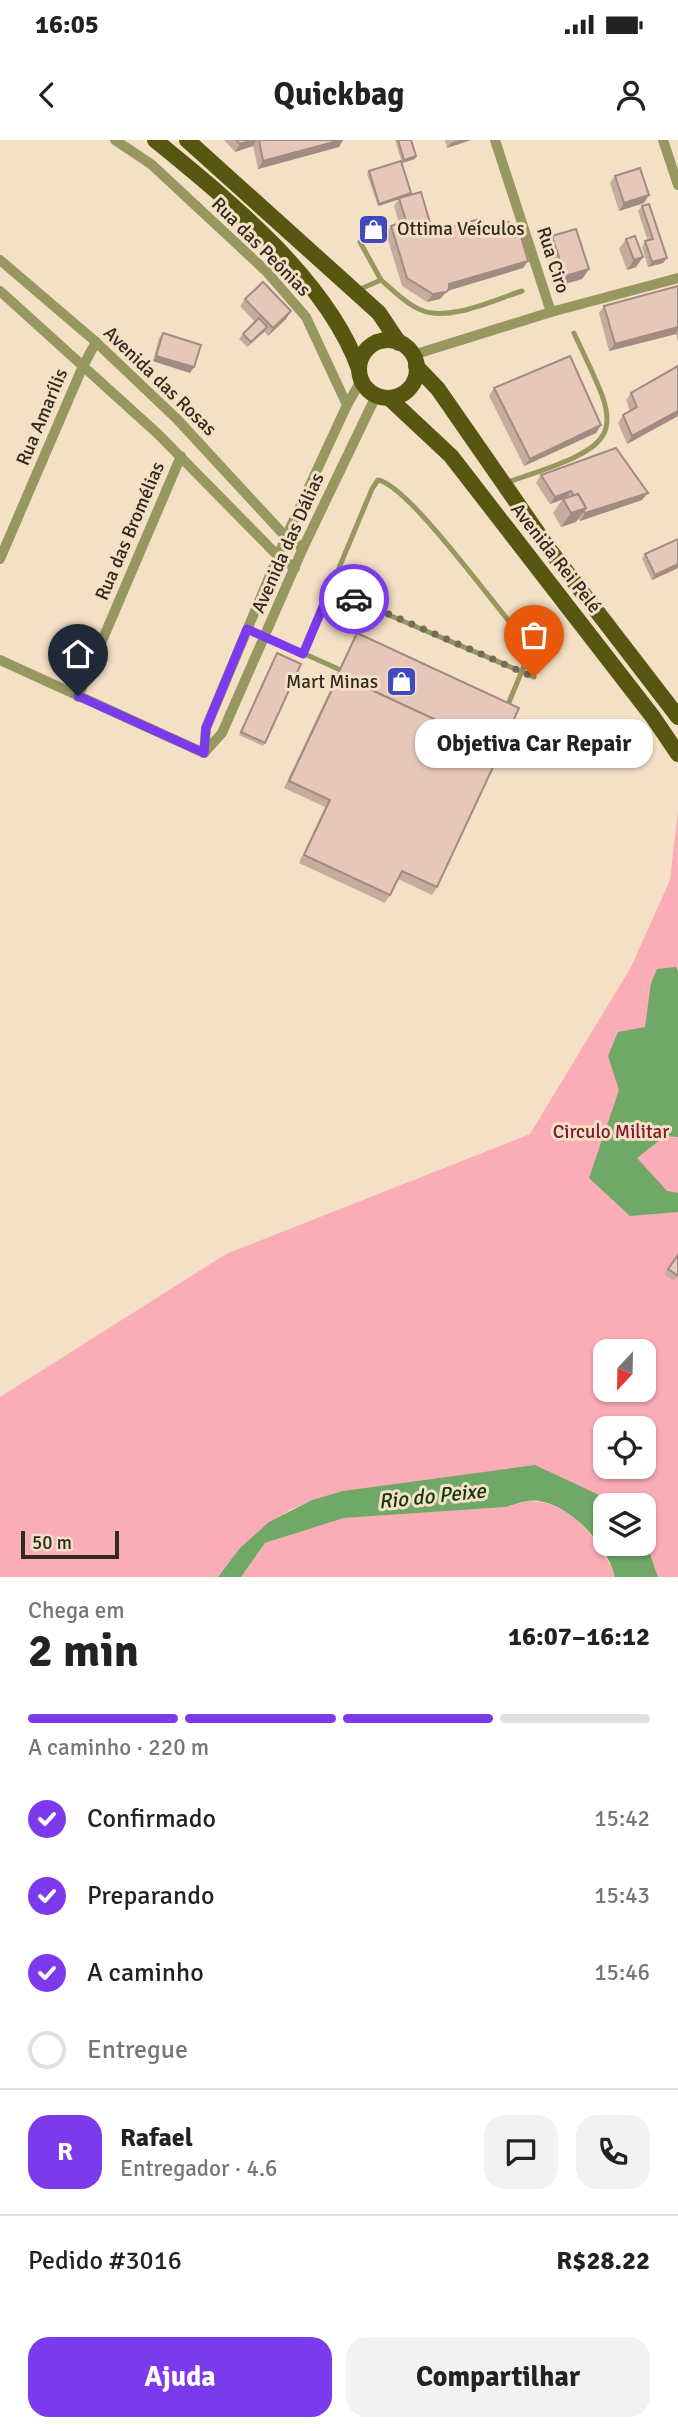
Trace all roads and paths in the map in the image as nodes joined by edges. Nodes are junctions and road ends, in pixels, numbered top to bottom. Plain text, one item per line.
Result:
1 (116, 140) edge
2 (155, 140) edge
3 (187, 140) edge
4 (495, 140) edge
5 (663, 140) edge
6 (678, 185) edge
7 (360, 242) dead end
8 (0, 260) edge
9 (678, 278) edge
10 (381, 280) junction
11 (0, 291) edge
12 (355, 292) junction
13 (522, 292) dead end
14 (551, 312) junction
15 (574, 333) dead end
16 (96, 342) junction
17 (399, 343) junction
18 (414, 360) junction
19 (83, 366) junction
20 (360, 375) junction
21 (383, 397) junction
22 (347, 405) junction
23 (181, 456) junction
24 (503, 484) junction
25 (286, 537) junction
26 (303, 548) junction
27 (278, 556) junction
28 (0, 559) edge
29 (295, 568) junction
30 (330, 590) junction
31 (247, 629) junction
32 (266, 636) junction
33 (531, 649) junction
34 (303, 654) junction
35 (0, 660) edge
36 (542, 660) dead end
37 (521, 671) junction
38 (350, 674) edge
39 (534, 677) dead end
40 (78, 696) junction
41 (506, 710) edge
42 (678, 717) edge
43 (204, 753) junction
44 (678, 754) edge

1 - 22 street, Rua das Peônias
2 - 20 main road
3 - 12 main road
4 - 14 street, Rua Ciro
5 - 6 street
7 - 10 lane
8 - 16 street, Avenida das Rosas
9 - 14 street
10 - 12 lane
10 - 13 lane
11 - 19 street, Avenida das Rosas
12 - 17 main road
14 - 18 street
15 - 24 lane
16 - 19 street, Rua Amarílis
16 - 25 street, Avenida das Rosas
17 - 18 main road
17 - 20 main road
18 - 21 main road
18 - 24 main road, Avenida Rei Pelé
19 - 23 street, Avenida das Rosas
19 - 28 street, Rua Amarílis
20 - 21 main road
20 - 22 street, Avenida das Dálias
21 - 26 street, Avenida das Dálias
21 - 44 main road, Avenida Rei Pelé
22 - 25 street, Avenida das Dálias
23 - 27 street, Avenida das Rosas
23 - 40 street, Rua das Bromélias
24 - 42 main road, Avenida Rei Pelé
25 - 26 street, Avenida das Rosas
25 - 27 street, Avenida das Dálias
26 - 29 street, Avenida das Dálias
27 - 29 street, Avenida das Rosas
27 - 31 street, Avenida das Dálias
29 - 32 street, Avenida das Dálias
30 - 33 lane
30 - 34 lane
30 - 37 lane
31 - 32 lane
31 - 43 street, Avenida das Dálias
32 - 34 lane
32 - 43 street, Avenida das Dálias
33 - 36 lane
33 - 37 lane
34 - 38 lane
35 - 40 street
37 - 39 lane
37 - 41 lane
40 - 43 street

